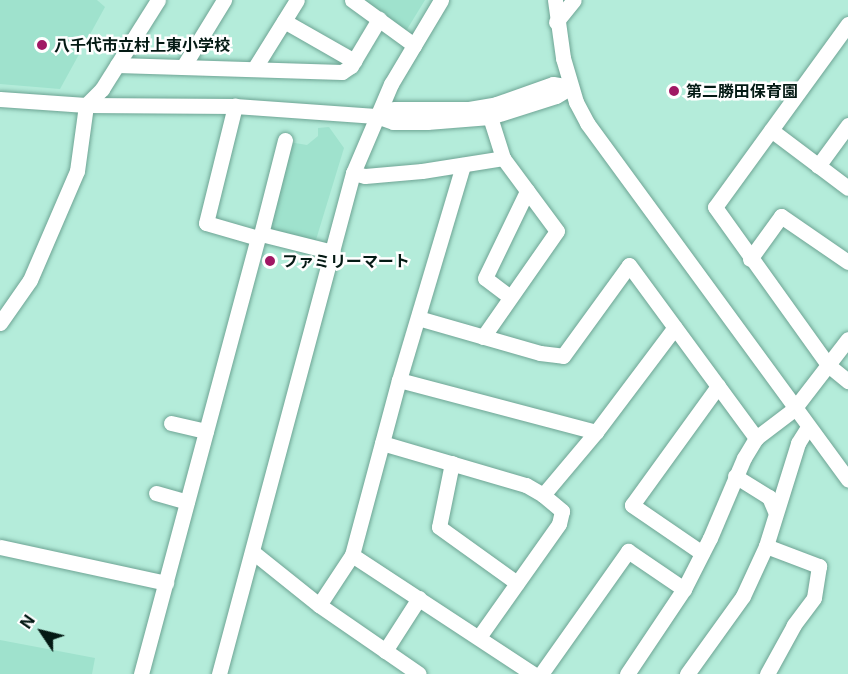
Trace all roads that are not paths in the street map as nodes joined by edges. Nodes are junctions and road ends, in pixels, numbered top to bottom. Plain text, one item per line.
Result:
1 (158, 0) edge
2 (225, 0) edge
3 (297, 0) edge
4 (352, 0) edge
5 (441, 0) edge
6 (555, 0) edge
7 (574, 0) edge
8 (379, 19) junction
9 (284, 21) junction
10 (556, 22) junction
11 (848, 24) edge
12 (414, 45) junction
13 (354, 61) junction
14 (117, 65) junction
15 (183, 67) junction
16 (254, 69) junction
17 (571, 87) junction
18 (0, 99) edge
19 (86, 105) junction
20 (235, 106) junction
21 (376, 116) junction
22 (490, 117) junction
23 (848, 125) edge
24 (771, 130) junction
25 (285, 140) dead end
26 (503, 158) junction
27 (463, 165) junction
28 (818, 166) junction
29 (353, 173) junction
30 (848, 188) edge
31 (527, 191) junction
32 (266, 216) junction
33 (251, 236) junction
34 (333, 252) junction
35 (750, 259) junction
36 (848, 262) edge
37 (510, 297) junction
38 (418, 318) junction
39 (0, 323) edge
40 (675, 327) junction
41 (483, 337) junction
42 (848, 339) edge
43 (828, 365) junction
44 (399, 380) junction
45 (848, 381) edge
46 (718, 386) junction
47 (794, 409) junction
48 (171, 423) dead end
49 (808, 427) junction
50 (206, 431) junction
51 (596, 432) junction
52 (756, 438) junction
53 (382, 443) junction
54 (452, 463) junction
55 (735, 476) junction
56 (848, 480) edge
57 (156, 493) dead end
58 (543, 495) junction
59 (188, 502) junction
60 (775, 511) junction
61 (766, 546) junction
62 (0, 547) edge
63 (254, 553) junction
64 (702, 554) junction
65 (352, 555) junction
66 (166, 583) junction
67 (517, 583) junction
68 (684, 589) junction
69 (419, 598) junction
70 (319, 606) junction
71 (479, 637) junction
72 (385, 651) junction
73 (142, 670) edge
74 (219, 674) edge
75 (419, 674) edge
76 (533, 674) edge
77 (541, 674) edge
78 (627, 674) edge
79 (687, 674) edge
80 (767, 674) edge

1 - 14 street
2 - 15 street
3 - 9 street
4 - 8 street
5 - 12 street
6 - 10 street
7 - 10 street
8 - 12 street
8 - 13 street
9 - 13 street
9 - 16 street
10 - 17 street
11 - 24 street
12 - 21 street
13 - 16 street
14 - 15 street
14 - 19 street
15 - 16 street
17 - 21 street
17 - 22 street
17 - 47 street
18 - 19 street
19 - 20 street
19 - 39 street
20 - 21 street
20 - 33 street
21 - 22 street
21 - 29 street
22 - 26 street
23 - 28 street
24 - 28 street
24 - 35 street
25 - 32 street
26 - 27 street
26 - 31 street
27 - 29 street
27 - 38 street
28 - 30 street
29 - 34 street
31 - 37 street
31 - 37 street
32 - 33 street
32 - 34 street
33 - 50 street
34 - 63 street
35 - 36 street
35 - 43 street
37 - 41 street
38 - 41 street
38 - 44 street
40 - 41 street
40 - 46 street
40 - 51 street
42 - 43 street
43 - 45 street
43 - 47 street
44 - 51 street
44 - 53 street
46 - 52 street
46 - 64 street
47 - 49 street
47 - 52 street
48 - 50 street
49 - 56 street
49 - 60 street
50 - 59 street
51 - 58 street
52 - 55 street
53 - 54 street
53 - 65 street
54 - 58 street
54 - 67 street
55 - 60 street
55 - 64 street
57 - 59 street
58 - 67 street
59 - 66 street
60 - 61 street
61 - 79 street
61 - 80 street
62 - 66 street
63 - 70 street
63 - 74 street
64 - 68 street
65 - 69 street
65 - 70 street
66 - 73 street
67 - 71 street
68 - 77 street
68 - 78 street
69 - 71 street
69 - 72 street
70 - 72 street
71 - 76 street
72 - 75 street

